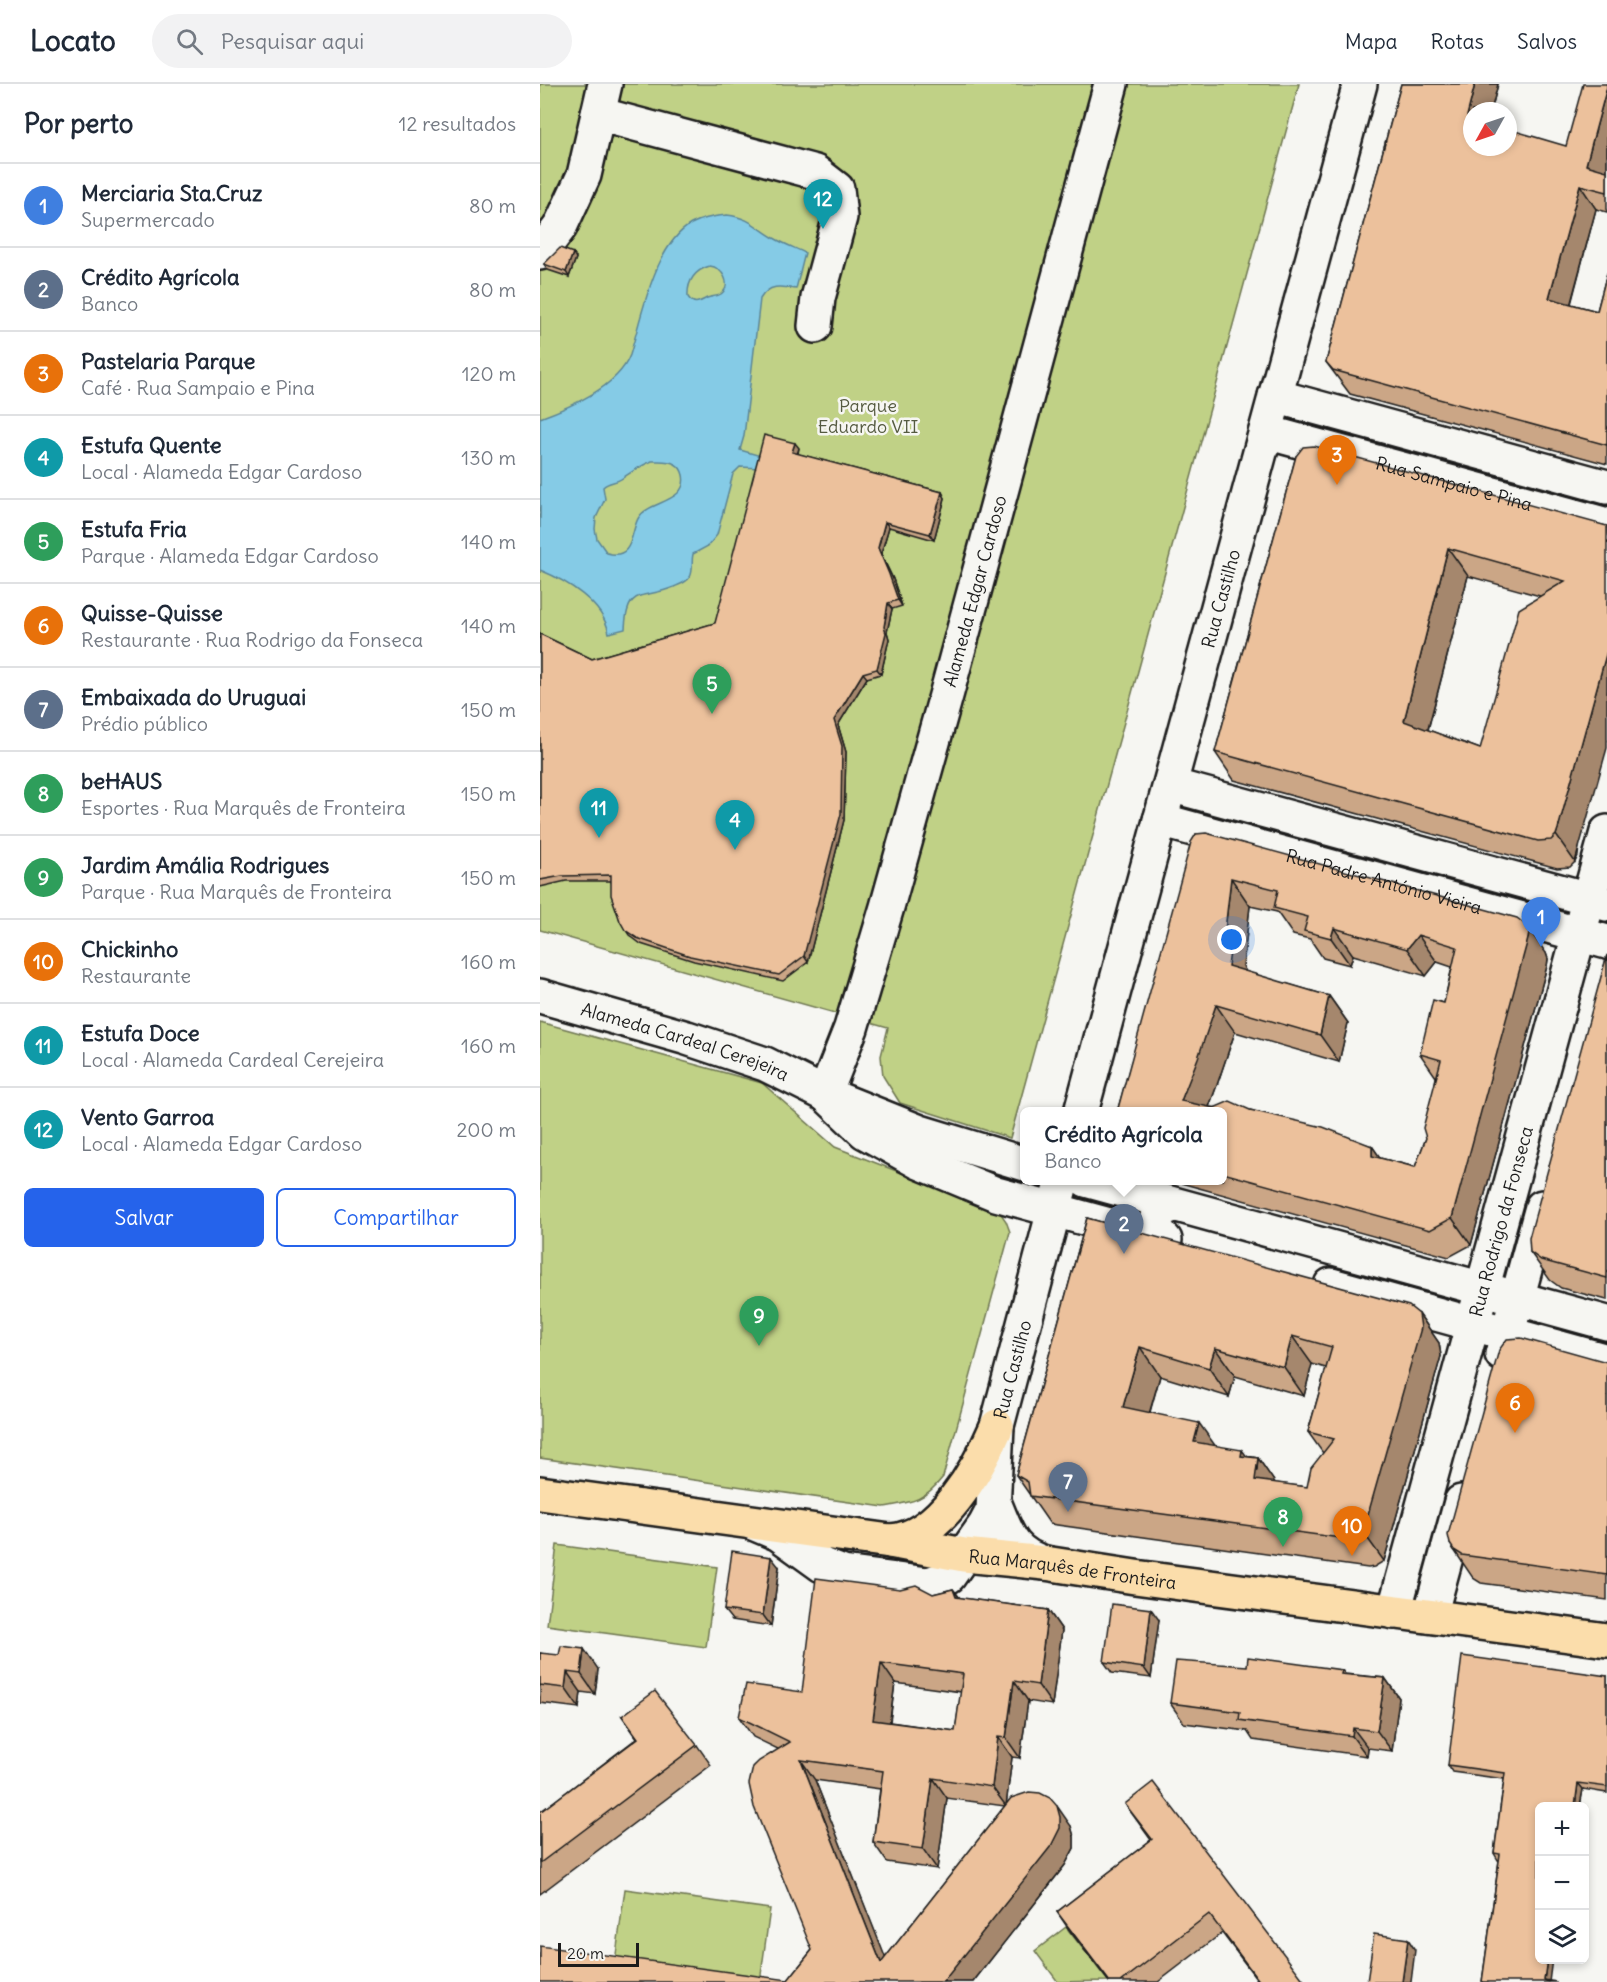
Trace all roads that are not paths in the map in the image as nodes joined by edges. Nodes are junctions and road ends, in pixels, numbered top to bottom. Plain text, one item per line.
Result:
1 (1111, 84) edge
2 (1360, 84) edge
3 (602, 99) edge
4 (540, 253) edge
5 (815, 326) dead end
6 (1275, 396) junction
7 (1266, 432) junction
8 (1607, 487) edge
9 (1607, 525) edge
10 (1170, 785) junction
11 (1160, 820) junction
12 (1607, 832) edge
13 (1598, 902) edge
14 (1593, 938) edge
15 (540, 996) edge
16 (825, 1094) junction
17 (1082, 1107) edge
18 (1020, 1162) edge
19 (1550, 1178) edge
20 (1104, 1185) edge
21 (1058, 1195) edge
22 (1175, 1205) junction
23 (1301, 1277) edge
24 (1482, 1289) junction
25 (1517, 1299) junction
26 (1607, 1323) edge
27 (1473, 1324) junction
28 (1508, 1334) junction
29 (1607, 1361) edge
30 (1494, 1383) edge
31 (997, 1426) junction
32 (1470, 1472) edge
33 (540, 1493) edge
34 (994, 1502) junction
35 (751, 1522) junction
36 (890, 1541) junction
37 (964, 1555) junction
38 (1045, 1563) junction
39 (1394, 1612) junction
40 (1430, 1616) junction
41 (1607, 1640) edge

1 - 16 street, Alameda Edgar Cardoso
2 - 6 street, Rua Castilho
3 - 4 street
3 - 5 street
6 - 7 street, Rua Castilho
6 - 8 street, Rua Sampaio e Pina
7 - 9 street, Rua Sampaio e Pina
7 - 10 street, Rua Castilho
10 - 11 street, Rua Castilho
10 - 13 street, Rua Padre António Vieira
11 - 14 street, Rua Padre António Vieira
11 - 17 street, Rua Castilho
12 - 13 street, Rua Rodrigo da Fonseca
13 - 14 street, Rua Rodrigo da Fonseca
14 - 24 street, Rua Rodrigo da Fonseca
15 - 16 street, Alameda Cardeal Cerejeira
16 - 18 street
16 - 21 street
19 - 25 street, Rua Rodrigo da Fonseca
20 - 22 street
21 - 22 street
21 - 31 street, Rua Castilho
22 - 24 street
23 - 27 street
24 - 25 street
24 - 27 street, Rua Rodrigo da Fonseca
25 - 26 street
25 - 28 street, Rua Rodrigo da Fonseca
27 - 28 street
27 - 39 street, Rua Rodrigo da Fonseca
28 - 29 street
28 - 30 street, Rua Rodrigo da Fonseca
31 - 34 street, Rua Castilho
31 - 36 main road
32 - 40 street
33 - 35 main road, Rua Marquês de Fronteira
34 - 37 street, Rua Castilho
34 - 38 street
35 - 36 main road, Rua Marquês de Fronteira
35 - 37 street, Rua Castilho
36 - 37 main road, Rua Marquês de Fronteira
37 - 38 main road, Rua Marquês de Fronteira
38 - 39 main road, Rua Marquês de Fronteira
39 - 40 main road, Rua Marquês de Fronteira
40 - 41 main road, Rua Marquês de Fronteira

